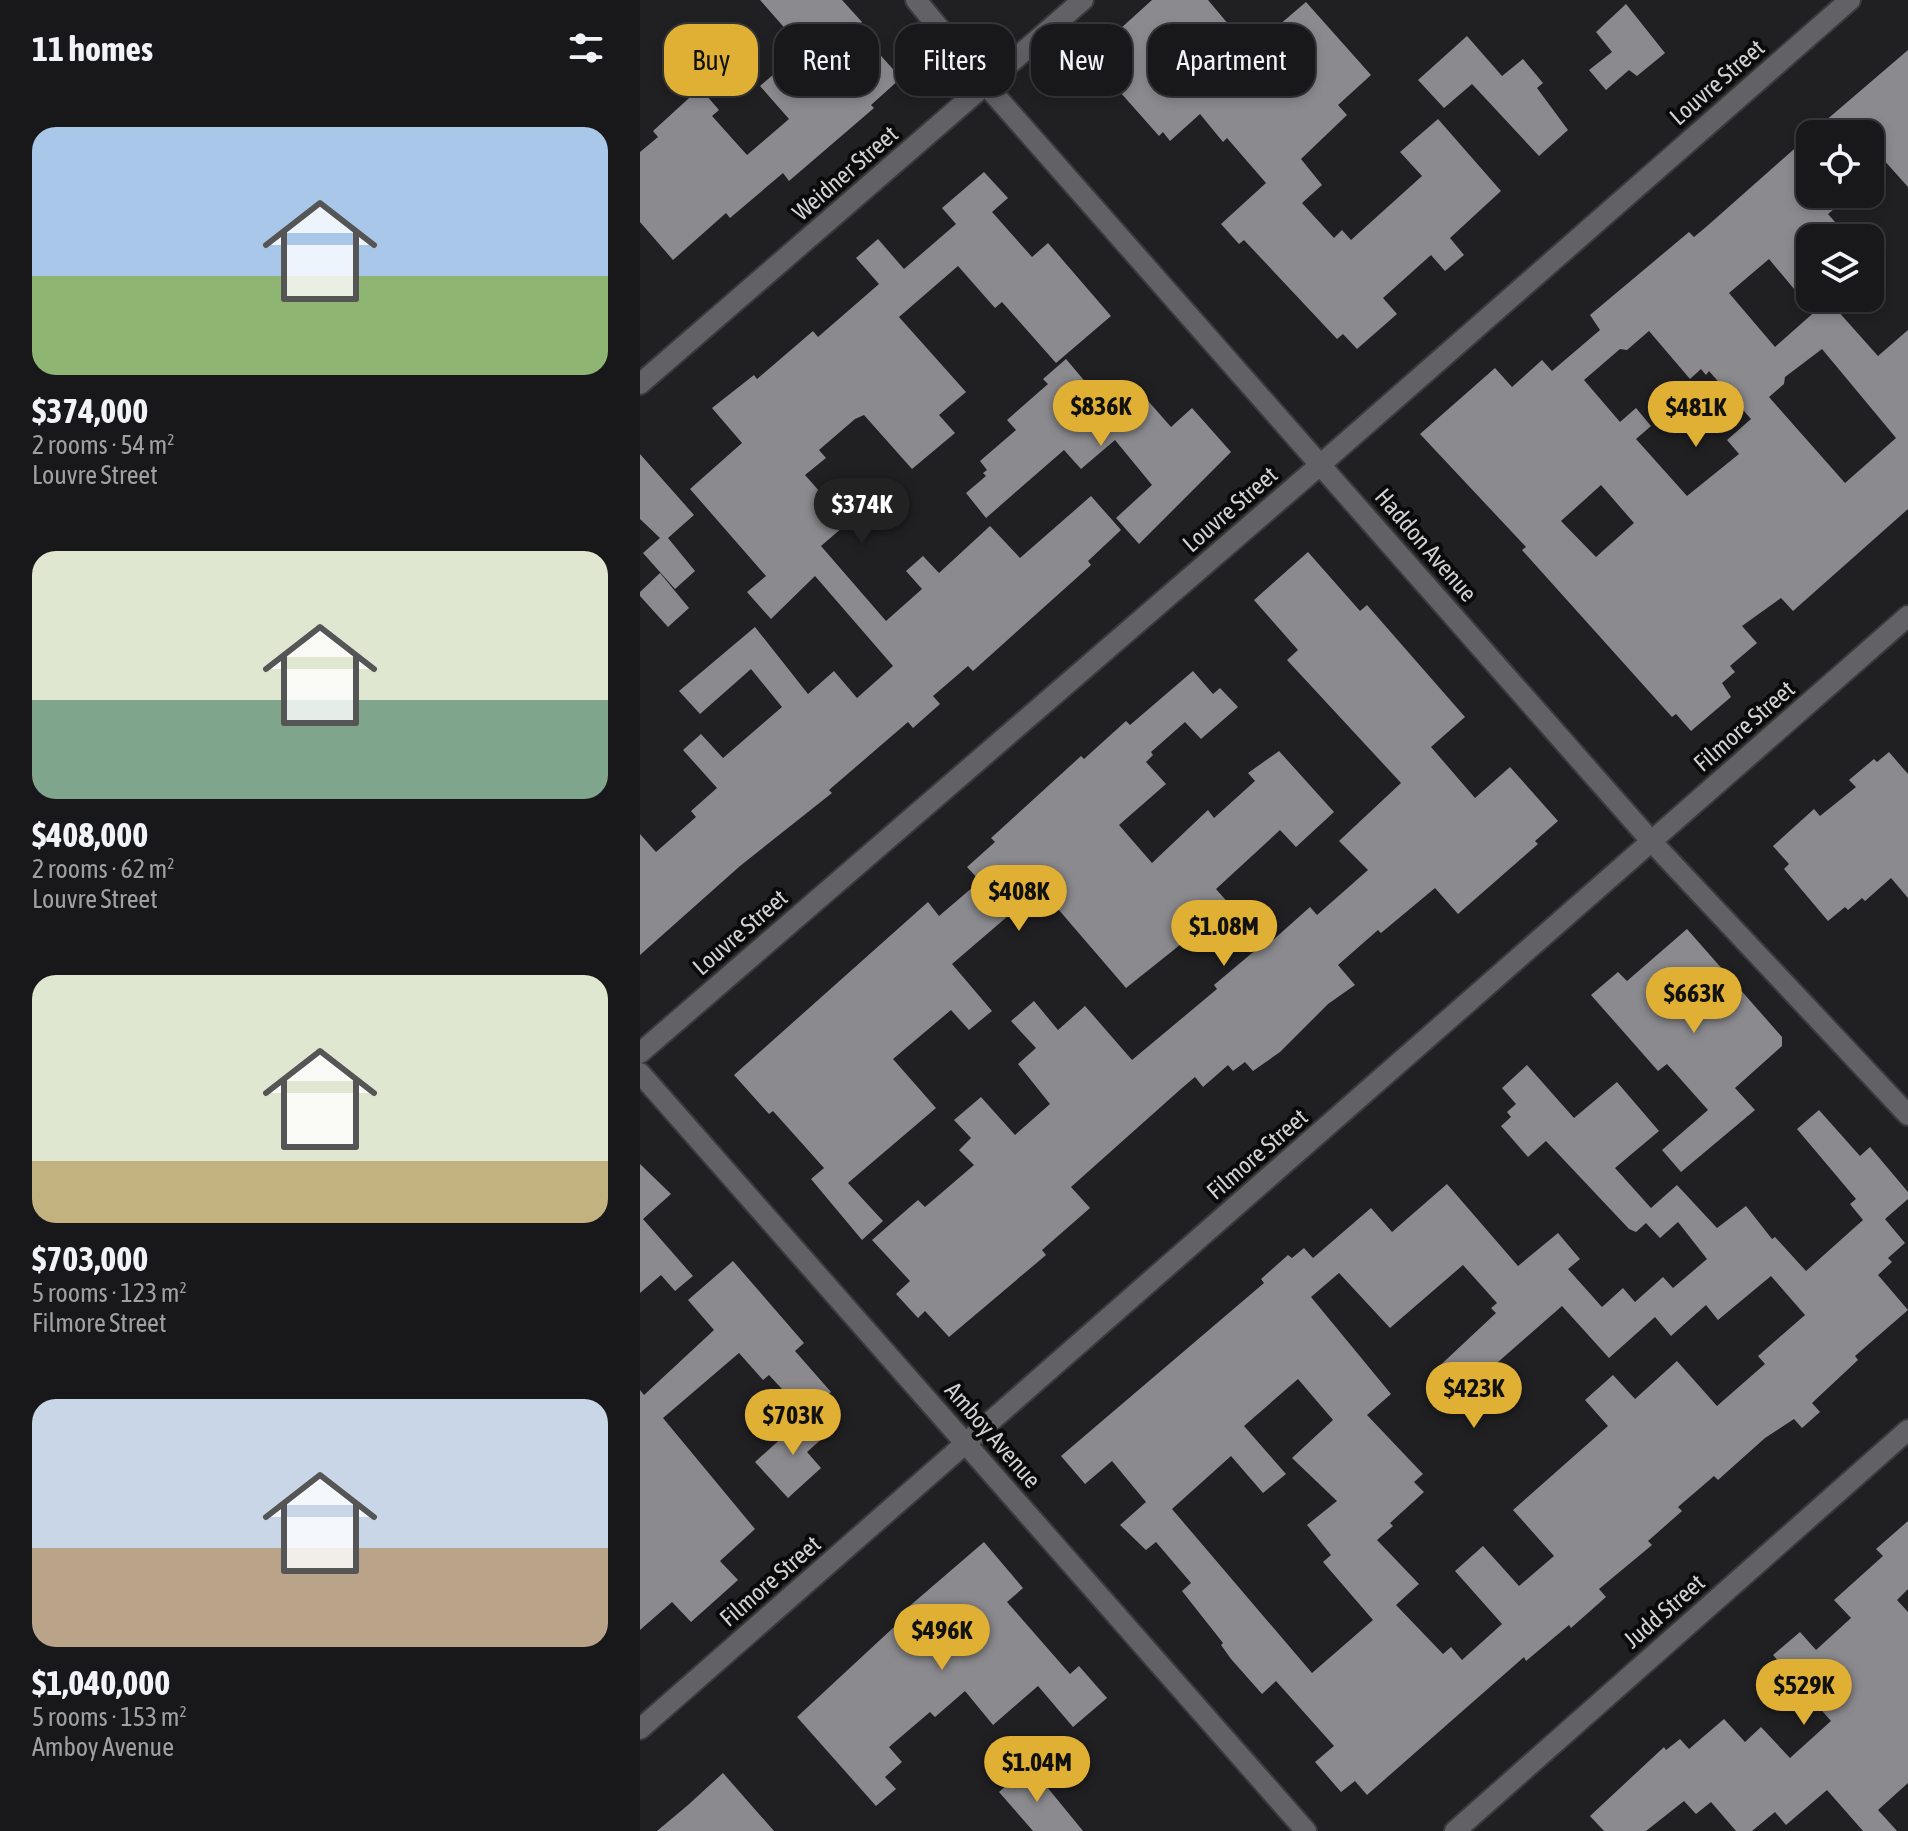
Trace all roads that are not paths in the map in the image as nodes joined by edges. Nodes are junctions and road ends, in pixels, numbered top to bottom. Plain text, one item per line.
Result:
1 (916, 0) edge
2 (1083, 0) edge
3 (1850, 0) edge
4 (936, 24) edge
5 (1015, 60) edge
6 (973, 96) edge
7 (996, 96) edge
8 (640, 384) edge
9 (1320, 465) junction
10 (1908, 616) edge
11 (1652, 842) junction
12 (640, 1053) edge
13 (640, 1073) edge
14 (1908, 1115) edge
15 (1908, 1430) edge
16 (967, 1445) junction
17 (640, 1729) edge
18 (1306, 1831) edge
19 (1455, 1831) edge

1 - 4 street, Haddon Avenue
2 - 5 street, Weidner Street
3 - 9 street, Louvre Street
6 - 8 street, Weidner Street
7 - 9 street, Haddon Avenue
9 - 11 street, Haddon Avenue
9 - 12 street, Louvre Street
10 - 11 street, Filmore Street
11 - 14 street, Haddon Avenue
11 - 16 street, Filmore Street
13 - 16 street, Amboy Avenue
15 - 19 street, Judd Street
16 - 17 street, Filmore Street
16 - 18 street, Amboy Avenue

